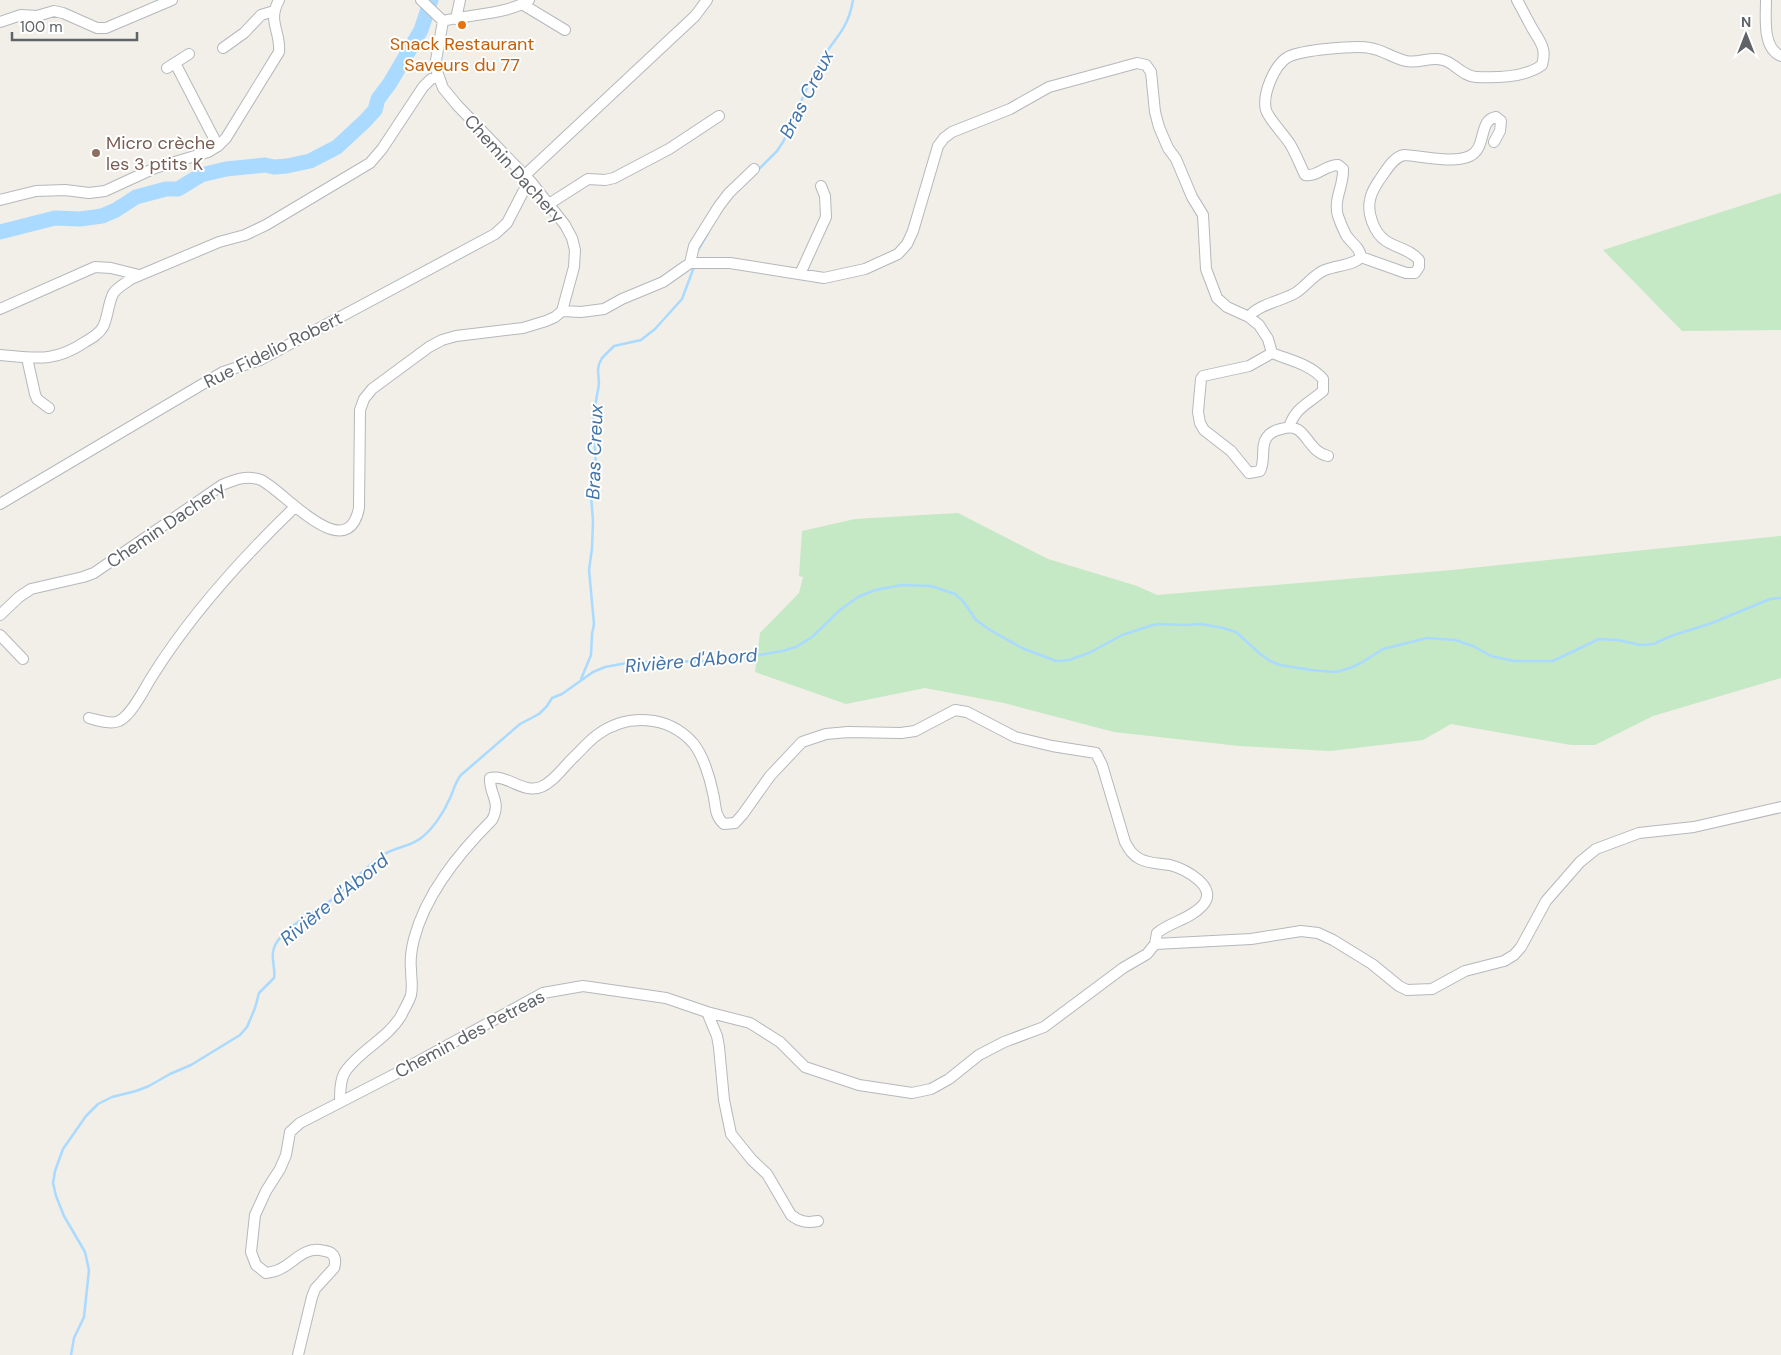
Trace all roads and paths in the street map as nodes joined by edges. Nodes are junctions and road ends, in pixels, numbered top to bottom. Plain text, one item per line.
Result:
1 (172, 0) edge
2 (279, 0) edge
3 (422, 0) edge
4 (460, 0) edge
5 (1517, 0) edge
6 (1766, 0) edge
7 (526, 2) edge
8 (707, 2) edge
9 (274, 11) junction
10 (442, 18) junction
11 (456, 19) junction
12 (0, 22) edge
13 (565, 30) dead end
14 (223, 48) dead end
15 (189, 54) dead end
16 (1781, 56) edge
17 (438, 77) junction
18 (720, 116) dead end
19 (1494, 142) dead end
20 (218, 146) junction
21 (754, 169) dead end
22 (528, 180) junction
23 (821, 186) dead end
24 (0, 200) edge
25 (549, 204) junction
26 (1362, 257) junction
27 (690, 263) junction
28 (800, 274) junction
29 (139, 275) junction
30 (0, 309) edge
31 (562, 311) junction
32 (1249, 317) junction
33 (1272, 353) junction
34 (0, 356) edge
35 (28, 358) junction
36 (49, 408) dead end
37 (1289, 427) junction
38 (1328, 456) dead end
39 (0, 504) edge
40 (295, 507) junction
41 (0, 615) edge
42 (0, 635) edge
43 (23, 659) dead end
44 (89, 718) dead end
45 (1781, 806) edge
46 (1155, 944) junction
47 (707, 1012) junction
48 (340, 1102) junction
49 (818, 1221) dead end
50 (298, 1355) edge

1 - 12 street
2 - 9 street
3 - 10 street
4 - 11 street
5 - 26 street
6 - 16 street
7 - 11 street
7 - 13 street
8 - 22 street, Rue Fidelio Robert
9 - 14 street
9 - 20 street
10 - 11 street
10 - 17 street
15 - 20 street
17 - 22 street, Chemin Dachery
17 - 29 street
18 - 25 street
19 - 26 street
20 - 24 street
21 - 27 street
22 - 25 street, Chemin Dachery
22 - 39 street, Rue Fidelio Robert
23 - 28 street
25 - 31 street, Chemin Dachery
26 - 32 street
27 - 28 street
27 - 31 street
28 - 32 street
29 - 30 street
29 - 35 street
31 - 40 street, Chemin Dachery
32 - 33 street
33 - 37 street
33 - 37 street
34 - 35 street
35 - 36 street
37 - 38 street
40 - 41 street, Chemin Dachery
40 - 44 street
42 - 43 street
45 - 46 street
46 - 47 street, Chemin des Petreas
46 - 48 street, Chemin des Petreas
47 - 48 street, Chemin des Petreas
47 - 49 street
48 - 50 street, Chemin des Petreas

